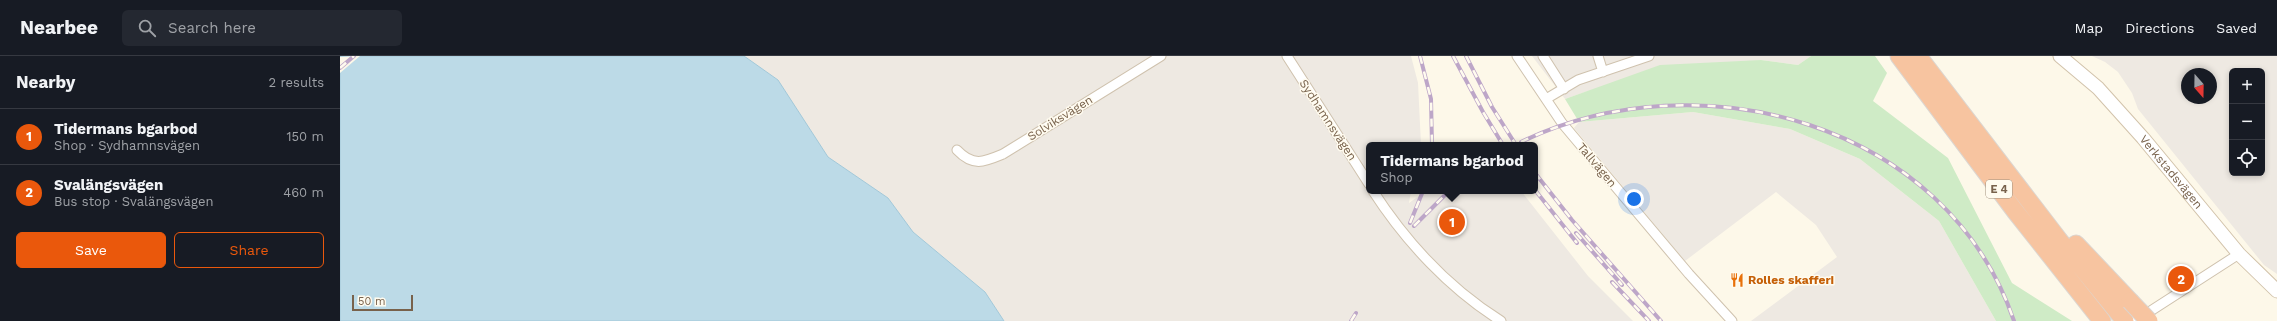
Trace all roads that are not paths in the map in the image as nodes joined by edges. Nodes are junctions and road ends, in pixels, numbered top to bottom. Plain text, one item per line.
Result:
1 (1161, 56) edge
2 (1286, 56) edge
3 (1517, 56) edge
4 (1543, 56) edge
5 (1598, 56) edge
6 (1649, 56) edge
7 (1899, 56) edge
8 (1918, 56) edge
9 (2060, 56) edge
10 (1603, 72) junction
11 (1564, 89) junction
12 (1546, 99) junction
13 (957, 150) dead end
14 (1366, 179) edge
15 (2013, 180) junction
16 (1375, 194) edge
17 (2239, 254) junction
18 (2277, 291) edge
19 (2120, 316) edge
20 (1501, 321) edge
21 (1732, 321) edge
22 (2102, 321) edge
23 (2135, 321) edge
24 (2149, 321) edge

1 - 13 street, Solviksvägen
2 - 14 street, Sydhamnsvägen
3 - 12 street, Tallvägen
4 - 11 street
5 - 10 street
6 - 10 street
7 - 22 highway, E 4
8 - 15 highway, E 4
9 - 17 main road, Verkstadsvägen
10 - 11 street
11 - 12 street
12 - 21 street, Tallvägen
15 - 19 highway, E 4
15 - 24 highway, bridge
16 - 20 street
17 - 18 main road, Verkstadsvägen
17 - 23 street

